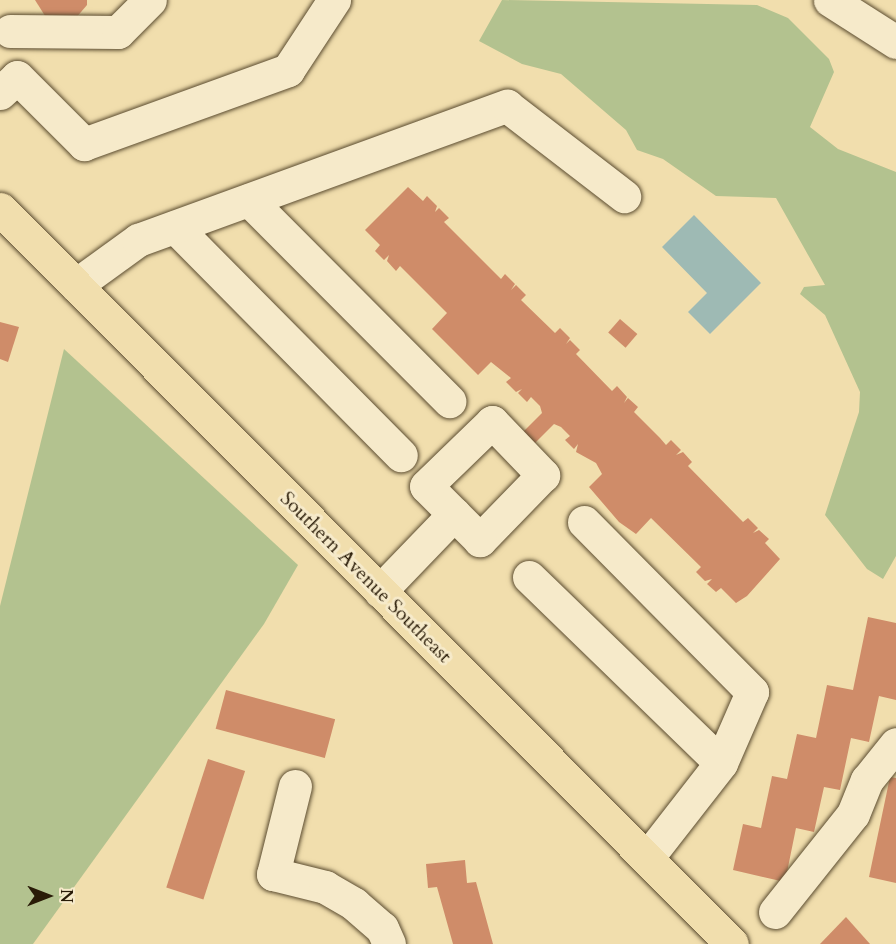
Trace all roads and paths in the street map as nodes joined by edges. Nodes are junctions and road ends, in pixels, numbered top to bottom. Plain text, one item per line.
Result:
1 (150, 0) edge
2 (334, 0) edge
3 (830, 0) edge
4 (896, 42) edge
5 (4, 55) edge
6 (624, 196) dead end
7 (249, 200) junction
8 (0, 209) edge
9 (175, 227) junction
10 (76, 285) junction
11 (449, 401) dead end
12 (400, 455) dead end
13 (454, 514) dead end
14 (584, 522) dead end
15 (530, 577) dead end
16 (381, 591) junction
17 (896, 744) edge
18 (721, 763) junction
19 (295, 786) dead end
20 (647, 858) junction
21 (775, 912) dead end
22 (389, 944) edge
23 (732, 944) edge

1 - 5 street
2 - 5 street
3 - 4 street
6 - 7 street
7 - 9 street
7 - 11 street
8 - 10 main road, Southern Avenue Southeast
9 - 10 street
9 - 12 street
10 - 16 main road, Southern Avenue Southeast
13 - 16 street
14 - 18 street
15 - 18 street
16 - 20 main road, Southern Avenue Southeast
17 - 21 street
18 - 20 street
19 - 22 street
20 - 23 main road, Southern Avenue Southeast

